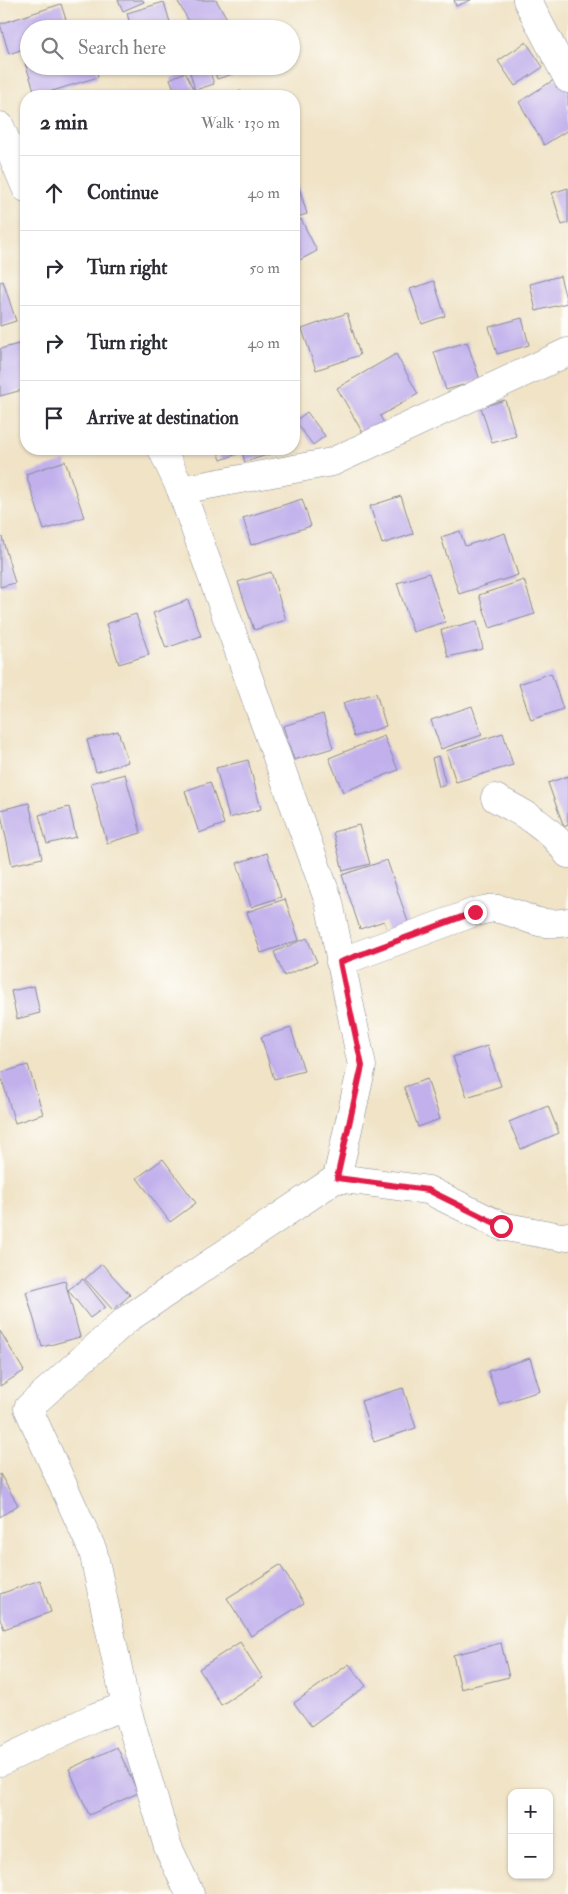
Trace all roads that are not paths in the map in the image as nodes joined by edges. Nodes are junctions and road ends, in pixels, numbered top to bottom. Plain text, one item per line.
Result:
1 (527, 0) edge
2 (568, 79) edge
3 (0, 126) edge
4 (20, 174) edge
5 (568, 352) edge
6 (165, 455) edge
7 (181, 490) junction
8 (495, 798) dead end
9 (568, 854) edge
10 (568, 922) edge
11 (340, 962) junction
12 (337, 1178) junction
13 (568, 1236) edge
14 (126, 1706) junction
15 (0, 1762) edge
16 (190, 1894) edge

1 - 2 street
3 - 4 street
5 - 7 street
6 - 7 street
7 - 11 street
8 - 9 street
10 - 11 street
11 - 12 street
12 - 13 street
12 - 14 street
14 - 15 street
14 - 16 street

